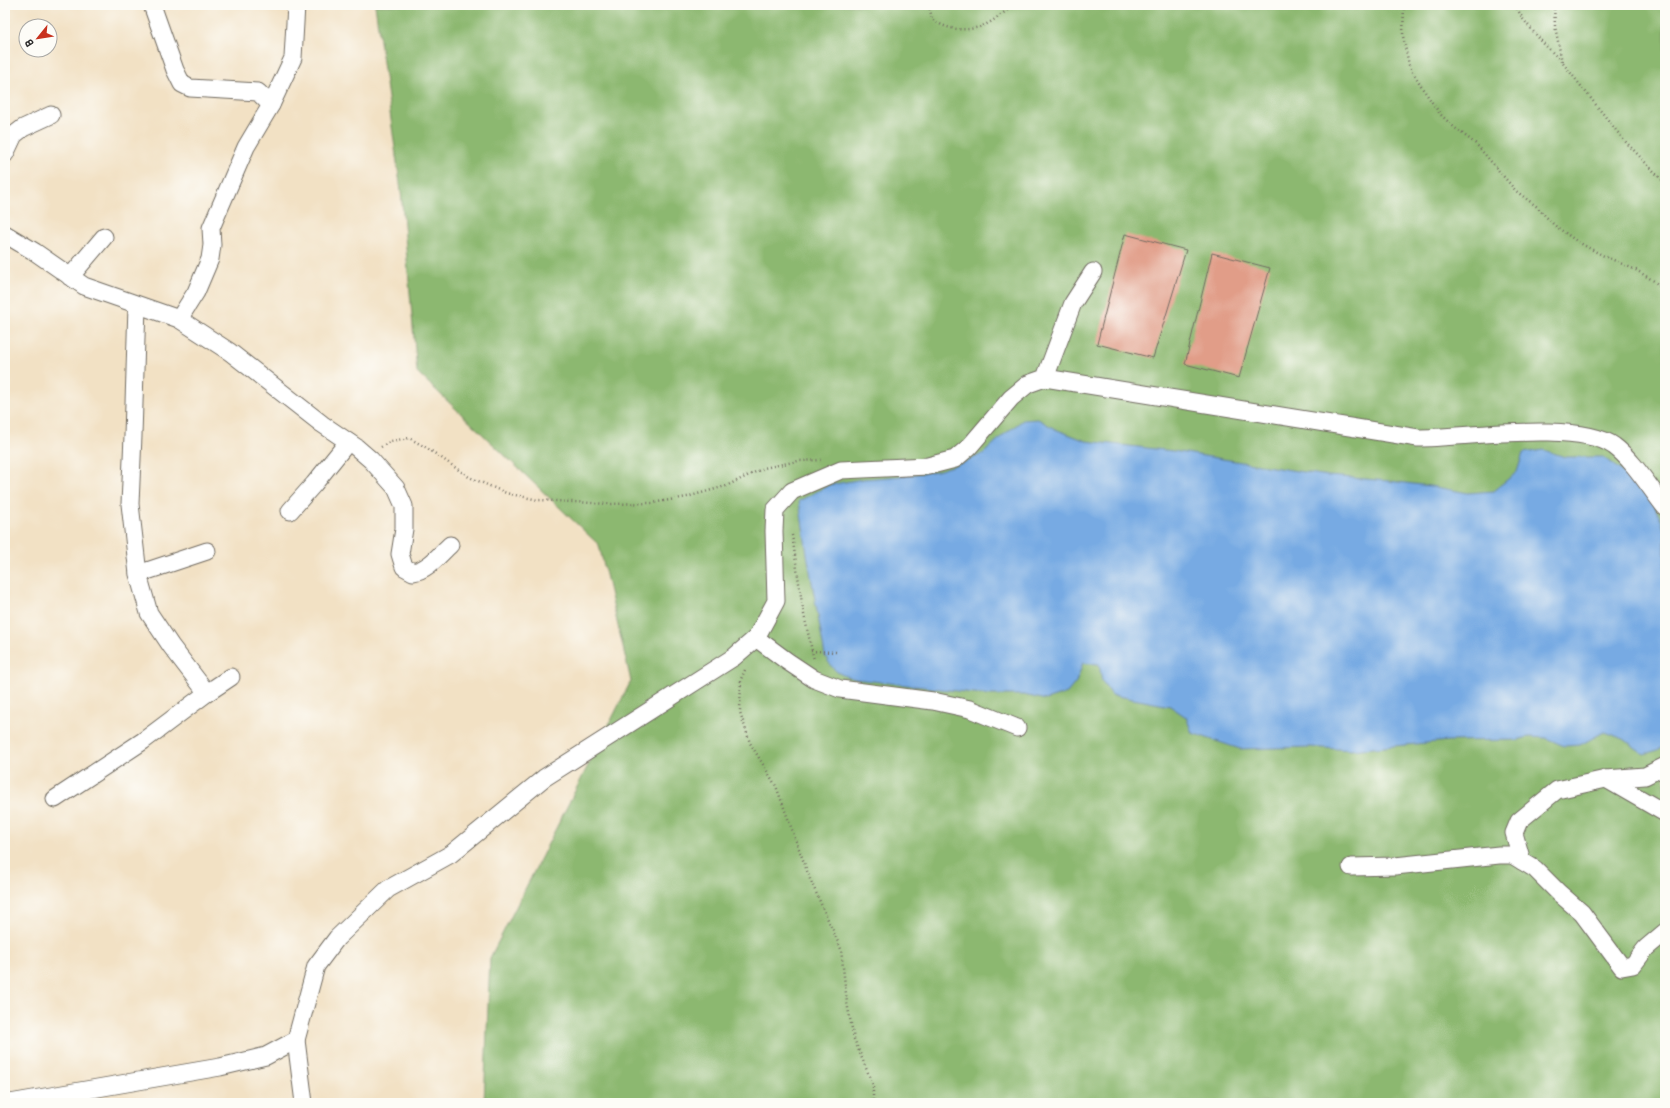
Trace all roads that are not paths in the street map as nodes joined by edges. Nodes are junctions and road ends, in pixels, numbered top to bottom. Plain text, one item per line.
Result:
1 (152, 5) edge
2 (296, 5) edge
3 (271, 105) junction
4 (51, 114) dead end
5 (5, 154) edge
6 (5, 234) edge
7 (104, 237) dead end
8 (1093, 272) dead end
9 (70, 276) junction
10 (137, 305) junction
11 (179, 319) junction
12 (1045, 378) junction
13 (348, 442) junction
14 (1665, 507) edge
15 (290, 511) dead end
16 (450, 545) dead end
17 (207, 551) dead end
18 (138, 574) junction
19 (756, 638) junction
20 (231, 677) dead end
21 (207, 693) junction
22 (1018, 728) dead end
23 (1665, 766) edge
24 (1606, 779) junction
25 (55, 799) dead end
26 (1665, 813) edge
27 (1522, 861) junction
28 (1351, 867) dead end
29 (1665, 932) edge
30 (296, 1040) junction
31 (10, 1103) edge
32 (304, 1103) edge

1 - 3 street
2 - 3 street
3 - 11 street
4 - 5 street
6 - 9 street
7 - 9 street
8 - 12 street
9 - 10 street
10 - 11 street
10 - 18 street
11 - 13 street
12 - 14 street
12 - 19 street
13 - 15 street
13 - 16 street
17 - 18 street
18 - 21 street
19 - 22 street
19 - 30 street
20 - 21 street
21 - 25 street
23 - 24 street
24 - 26 street
24 - 27 street
27 - 28 street
27 - 29 street
30 - 31 street
30 - 32 street

